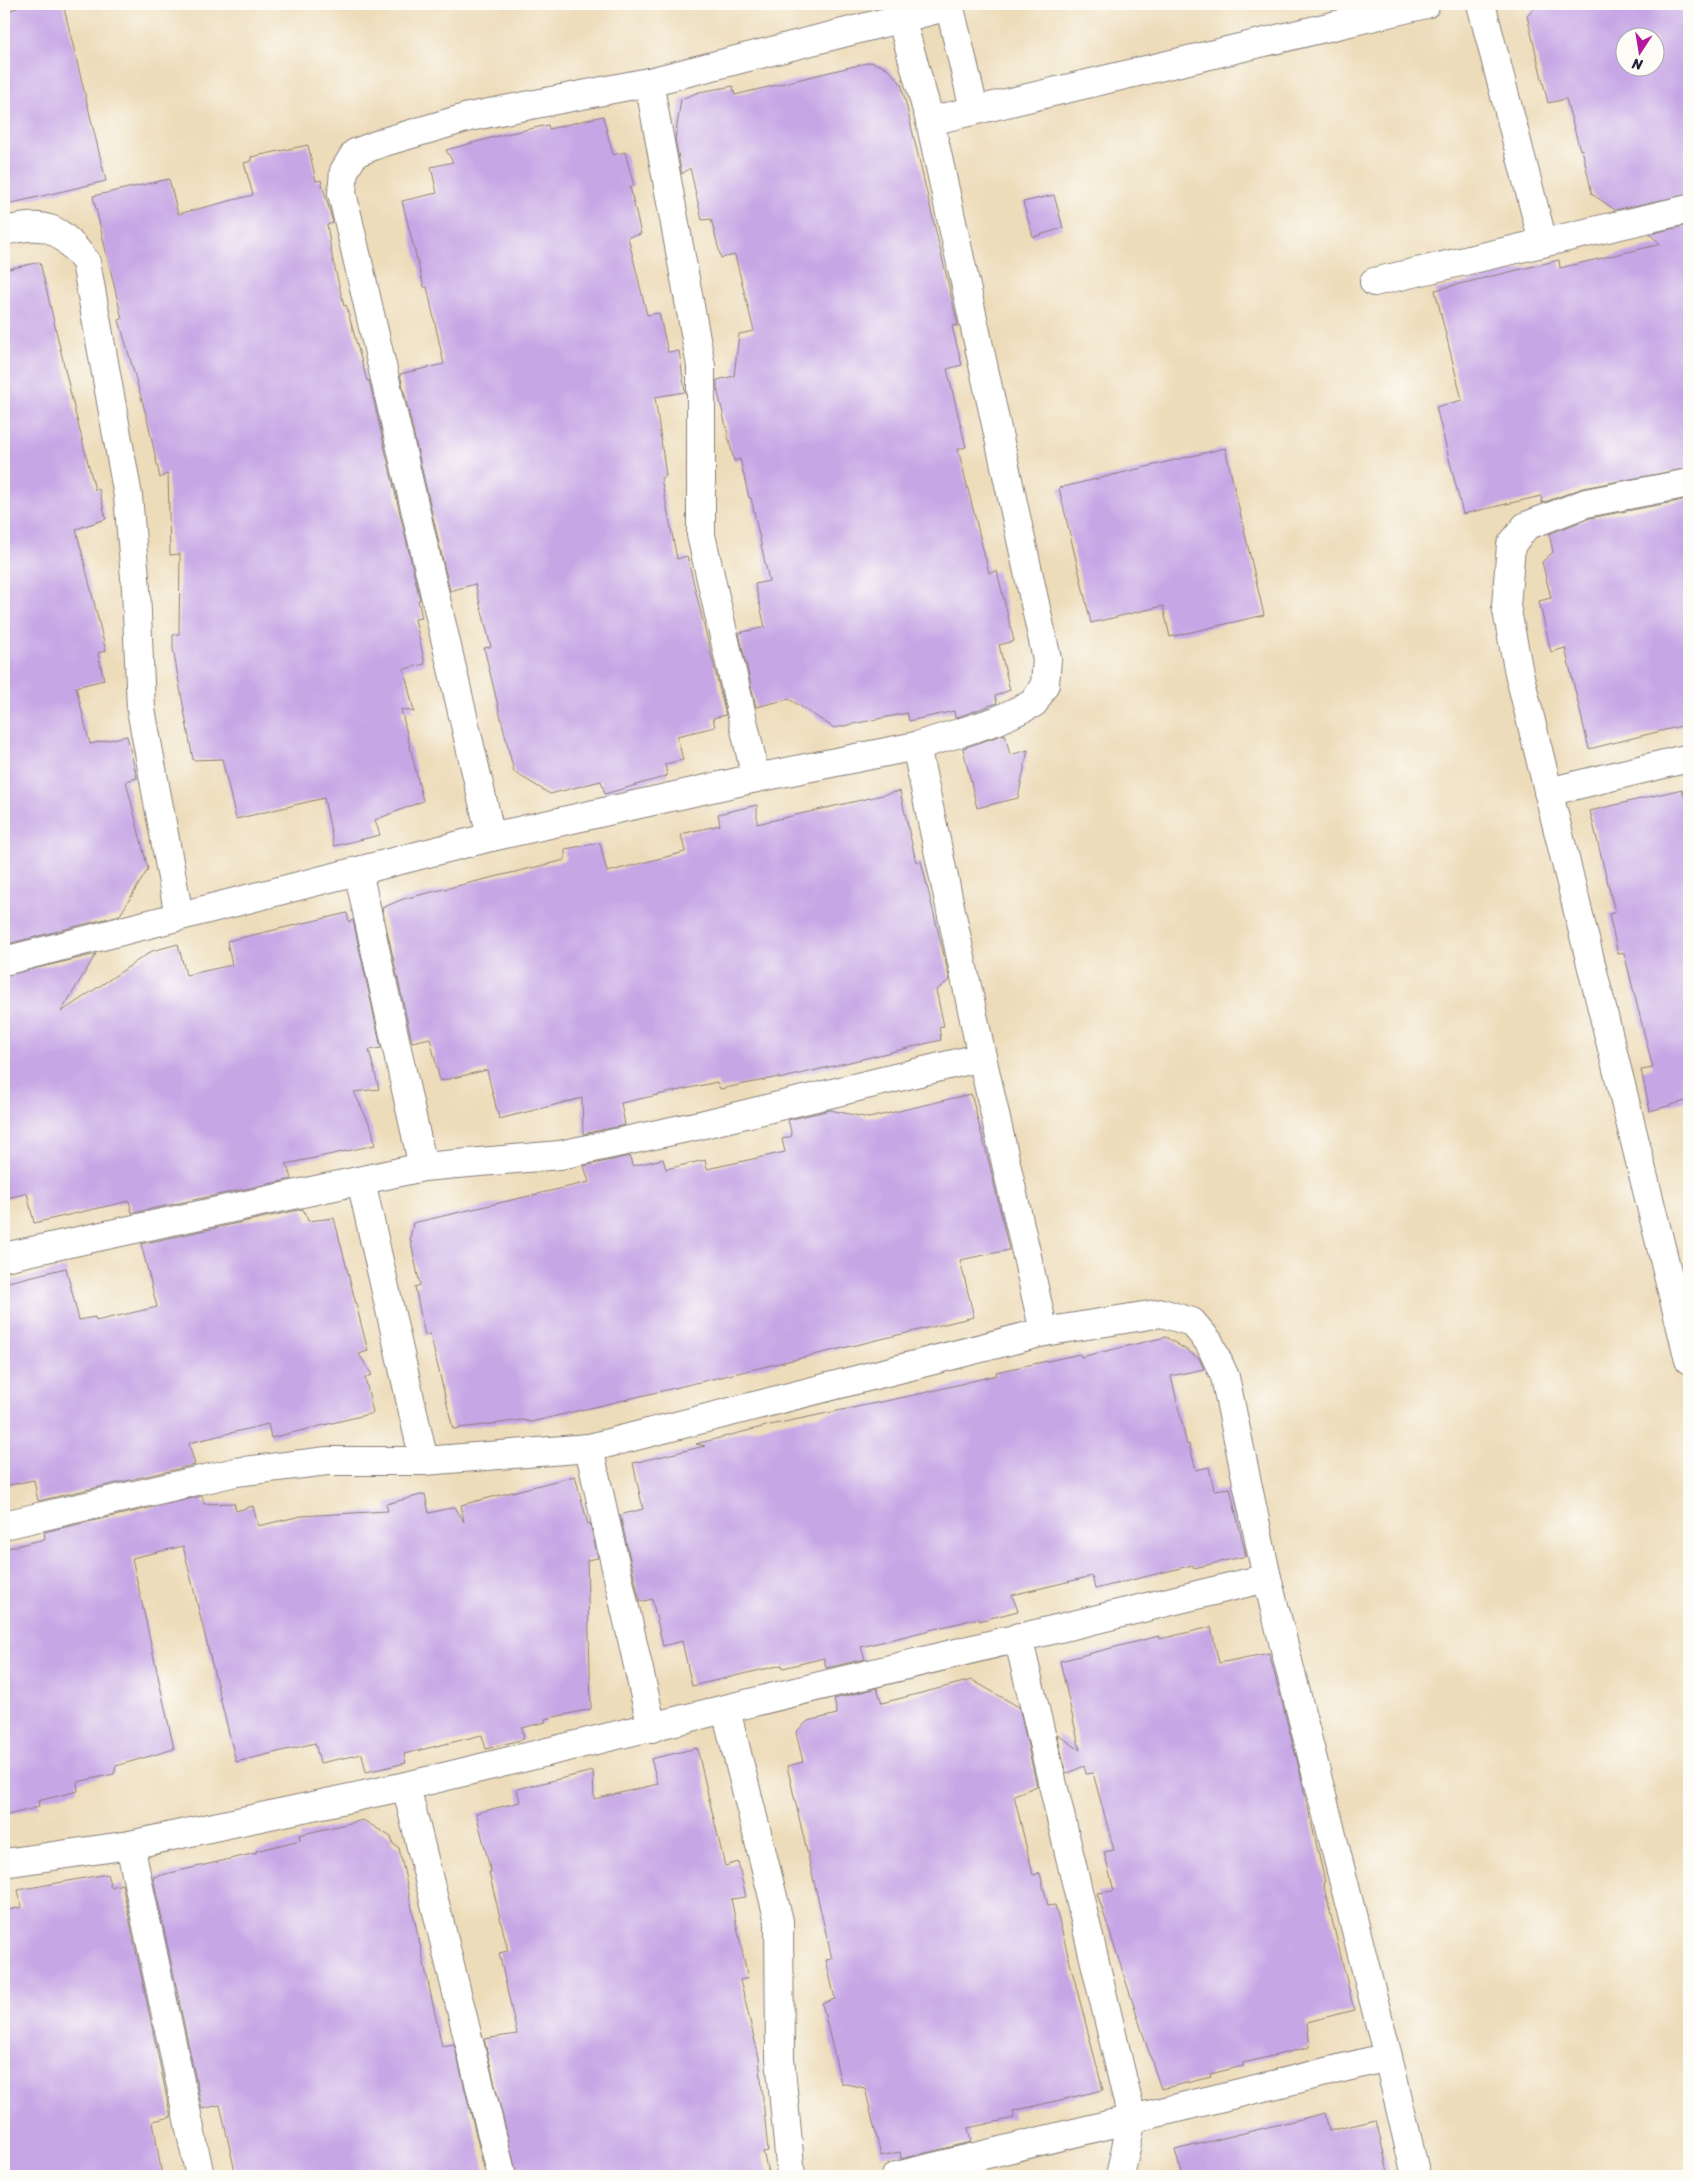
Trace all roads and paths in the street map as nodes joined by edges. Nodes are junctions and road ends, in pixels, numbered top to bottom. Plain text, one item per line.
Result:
1 (1426, 4) edge
2 (1481, 4) edge
3 (950, 5) edge
4 (901, 18) junction
5 (649, 82) junction
6 (974, 109) junction
7 (930, 121) junction
8 (1689, 209) edge
9 (4, 231) edge
10 (1543, 242) junction
11 (1374, 282) dead end
12 (1689, 483) edge
13 (916, 746) junction
14 (1689, 758) edge
15 (756, 778) junction
16 (1548, 792) junction
17 (491, 837) junction
18 (358, 871) junction
19 (179, 916) junction
20 (4, 961) edge
21 (982, 1057) junction
22 (423, 1167) junction
23 (361, 1181) junction
24 (4, 1257) edge
25 (1044, 1332) junction
26 (1689, 1360) edge
27 (589, 1448) junction
28 (424, 1461) junction
29 (4, 1525) edge
30 (1267, 1578) junction
31 (1018, 1637) junction
32 (726, 1710) junction
33 (652, 1728) junction
34 (406, 1786) junction
35 (130, 1845) junction
36 (4, 1863) edge
37 (1388, 2057) junction
38 (1132, 2119) junction
39 (200, 2176) edge
40 (502, 2176) edge
41 (791, 2176) edge
42 (896, 2176) edge
43 (1120, 2176) edge
44 (1416, 2176) edge

1 - 6 street
2 - 10 street
3 - 4 street
3 - 6 street
4 - 5 street
4 - 7 street
5 - 15 street
5 - 17 street
6 - 7 street
7 - 13 street
8 - 10 street
9 - 19 street
10 - 11 street
12 - 16 street
13 - 15 street
13 - 21 street
14 - 16 street
15 - 17 street
16 - 26 street
17 - 18 street
18 - 19 street
18 - 22 street
19 - 20 street
21 - 22 street
21 - 25 street
22 - 23 street
23 - 24 street
23 - 28 street
25 - 27 street
25 - 30 street
27 - 28 street
27 - 33 street
28 - 29 street
30 - 31 street
30 - 37 street
31 - 32 street
31 - 38 street
32 - 33 street
32 - 41 street
33 - 34 street
34 - 35 street
34 - 40 street
35 - 36 street
35 - 39 street
37 - 38 street
37 - 44 street
38 - 42 street
38 - 43 street

